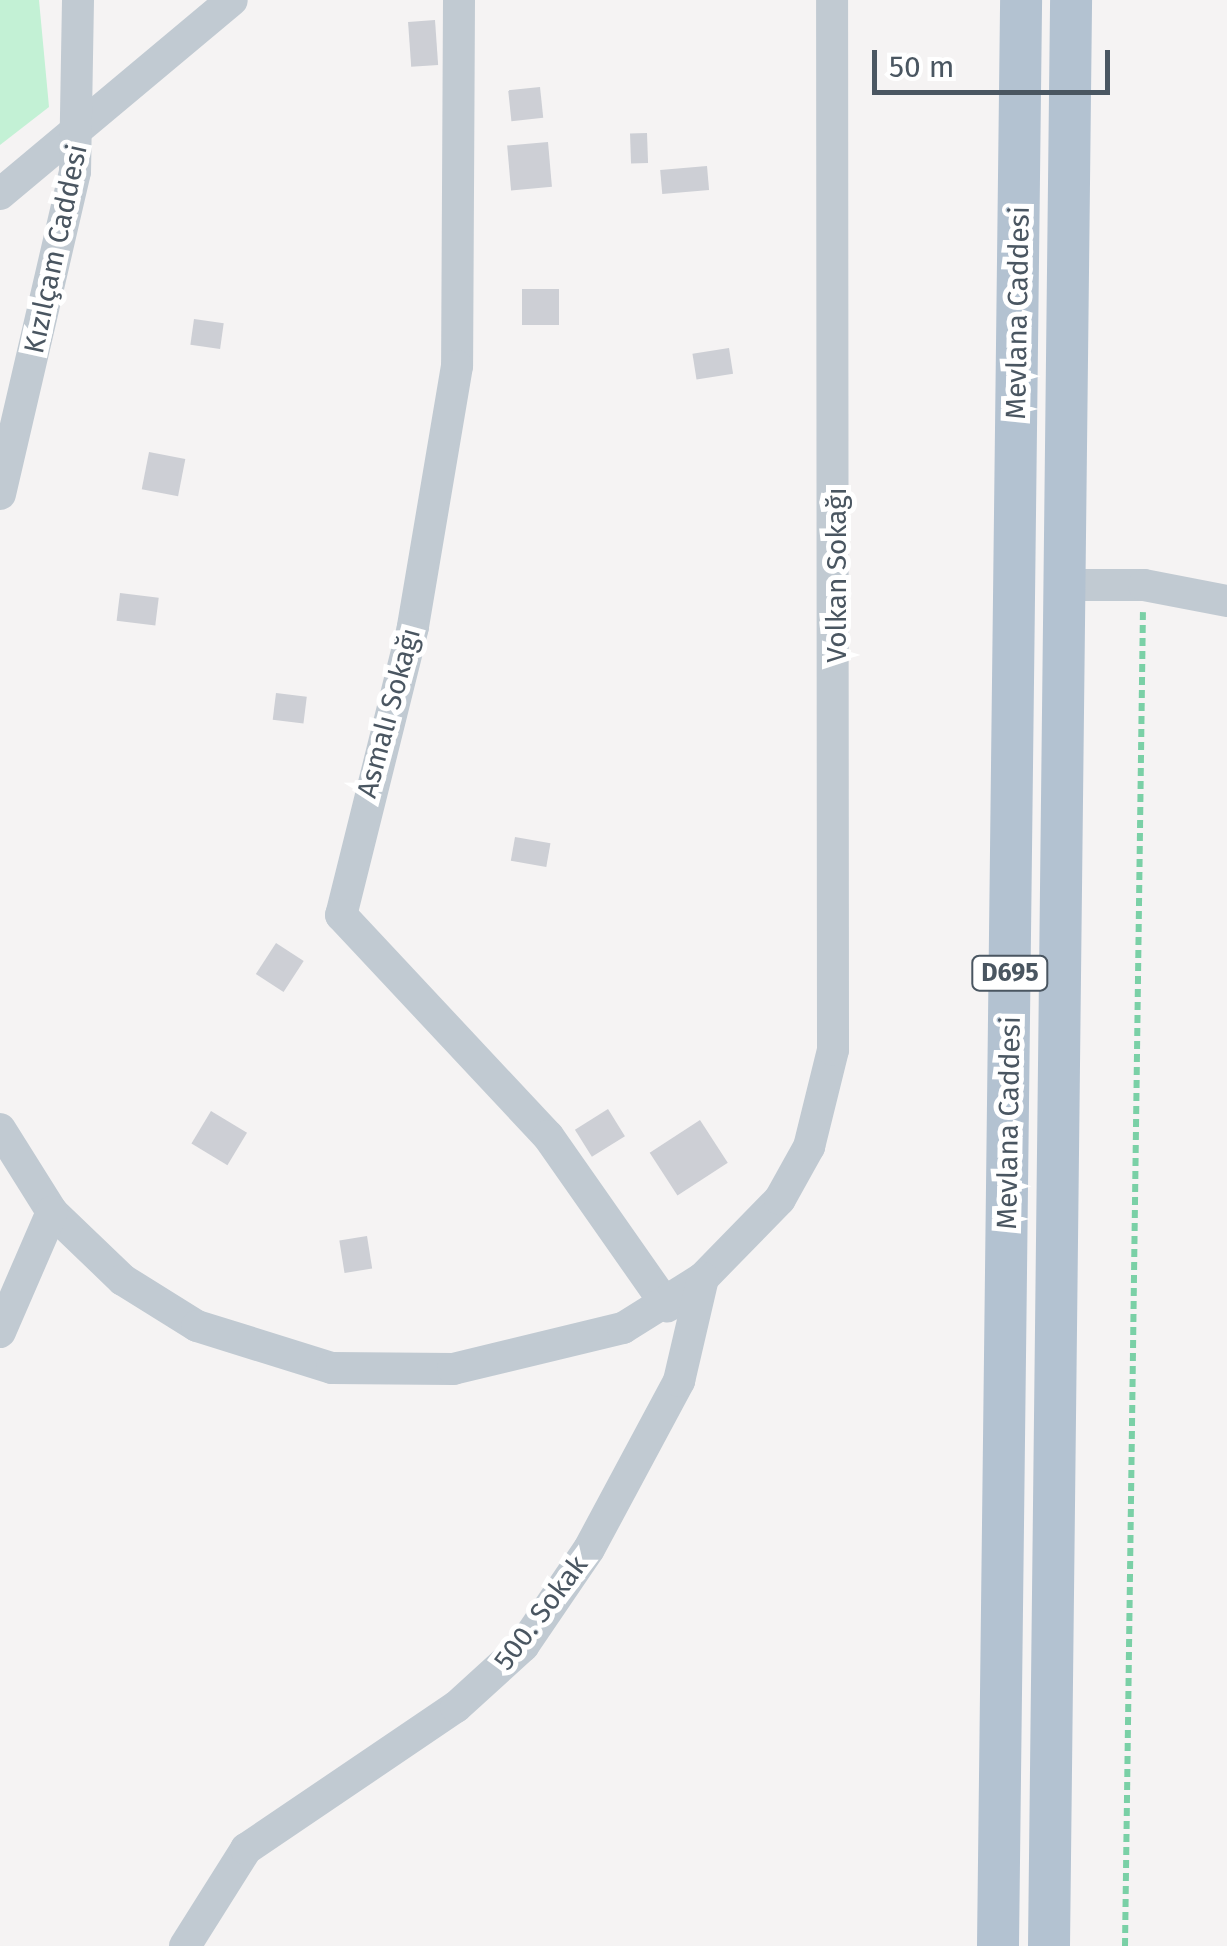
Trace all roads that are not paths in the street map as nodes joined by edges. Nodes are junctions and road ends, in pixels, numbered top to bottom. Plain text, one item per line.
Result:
1 (78, 0) edge
2 (232, 0) edge
3 (460, 0) edge
4 (832, 0) edge
5 (1021, 0) edge
6 (1070, 0) edge
7 (81, 128) junction
8 (0, 194) edge
9 (0, 494) edge
10 (1066, 585) junction
11 (1227, 601) edge
12 (0, 1130) edge
13 (52, 1212) junction
14 (703, 1278) junction
15 (667, 1306) junction
16 (0, 1332) edge
17 (185, 1946) edge
18 (998, 1946) edge
19 (1050, 1946) edge

1 - 7 street, Kızılçam Caddesi
2 - 7 street
3 - 15 street, Asmalı Sokağı
4 - 14 street, Volkan Sokağı
5 - 18 main road, Mevlana Caddesi / D695
6 - 10 main road, Mevlana Caddesi / D695
7 - 8 street
7 - 9 street, Kızılçam Caddesi
10 - 11 street
10 - 19 main road, Mevlana Caddesi / D695
12 - 13 street
13 - 15 street
13 - 16 street
14 - 15 street
14 - 17 street, 500. Sokak

